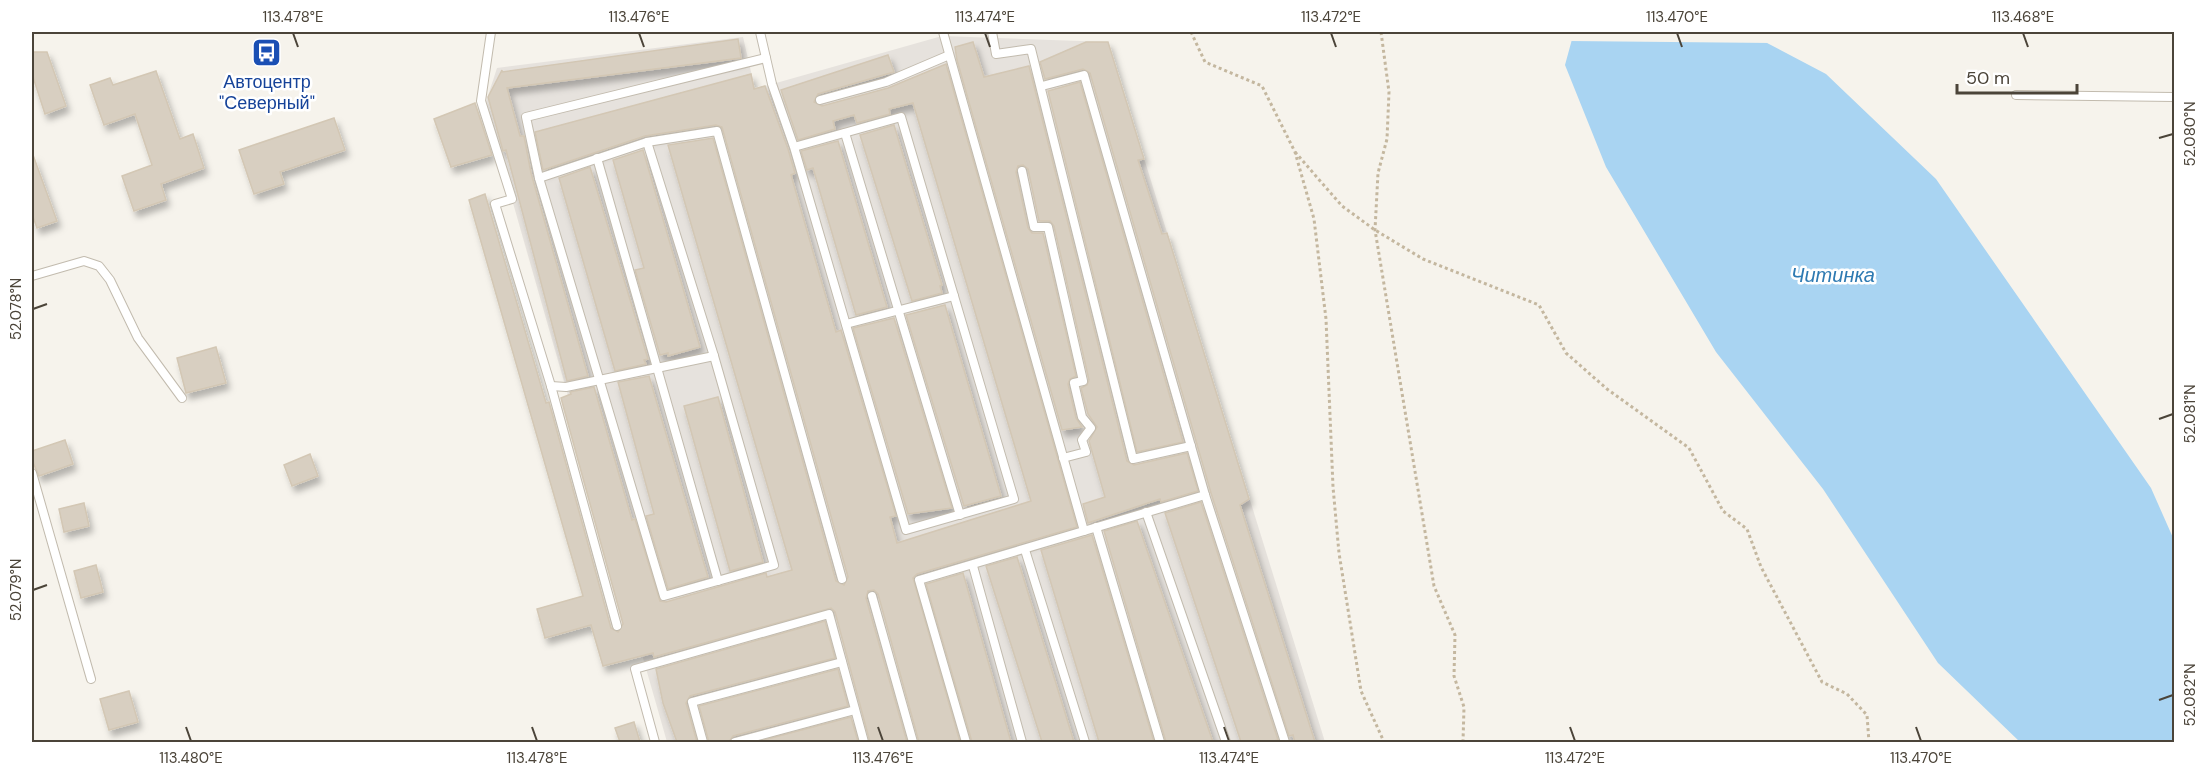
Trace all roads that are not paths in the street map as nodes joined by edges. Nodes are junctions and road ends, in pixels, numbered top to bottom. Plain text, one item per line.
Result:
1 (491, 32) edge
2 (760, 32) edge
3 (943, 32) edge
4 (992, 32) edge
5 (947, 56) junction
6 (766, 58) junction
7 (1042, 86) junction
8 (2016, 95) dead end
9 (2175, 97) edge
10 (820, 100) dead end
11 (845, 132) junction
12 (647, 142) junction
13 (794, 147) junction
14 (597, 158) junction
15 (1022, 171) dead end
16 (539, 178) junction
17 (32, 276) edge
18 (954, 296) junction
19 (899, 308) junction
20 (846, 324) junction
21 (714, 356) junction
22 (657, 368) junction
23 (599, 380) junction
24 (551, 386) junction
25 (182, 398) dead end
26 (1191, 446) junction
27 (1063, 458) junction
28 (32, 473) edge
29 (1205, 495) junction
30 (1146, 512) junction
31 (960, 515) junction
32 (1096, 528) junction
33 (1084, 531) junction
34 (1025, 550) junction
35 (973, 566) junction
36 (842, 579) dead end
37 (718, 581) junction
38 (872, 596) dead end
39 (617, 626) dead end
40 (842, 662) junction
41 (91, 679) dead end
42 (855, 710) junction
43 (655, 742) edge
44 (703, 742) edge
45 (735, 742) edge
46 (864, 742) edge
47 (913, 742) edge
48 (966, 742) edge
49 (1022, 742) edge
50 (1085, 742) edge
51 (1160, 742) edge
52 (1226, 742) edge
53 (1285, 742) edge

1 - 24 lane
2 - 6 lane
3 - 5 lane
4 - 7 lane
5 - 10 lane
5 - 27 lane
6 - 13 lane
6 - 16 lane
7 - 26 lane
7 - 26 lane
8 - 9 lane
11 - 13 lane
11 - 18 lane
11 - 19 lane
12 - 14 lane
12 - 21 lane
12 - 36 lane
13 - 20 lane
14 - 16 lane
14 - 22 lane
15 - 27 lane
16 - 23 lane
17 - 25 lane
18 - 19 lane
18 - 31 lane
19 - 20 lane
19 - 31 lane
20 - 31 lane
21 - 22 lane
21 - 37 lane
22 - 23 lane
22 - 37 lane
23 - 24 lane
23 - 37 lane
24 - 39 lane
26 - 29 lane
27 - 33 lane
28 - 41 lane
29 - 30 lane
29 - 53 lane
30 - 32 lane
30 - 52 lane
32 - 33 lane
32 - 51 lane
33 - 34 lane
34 - 35 lane
34 - 50 lane
35 - 48 lane
35 - 49 lane
38 - 47 lane
40 - 42 lane
40 - 43 lane
40 - 44 lane
42 - 45 lane
42 - 46 lane

